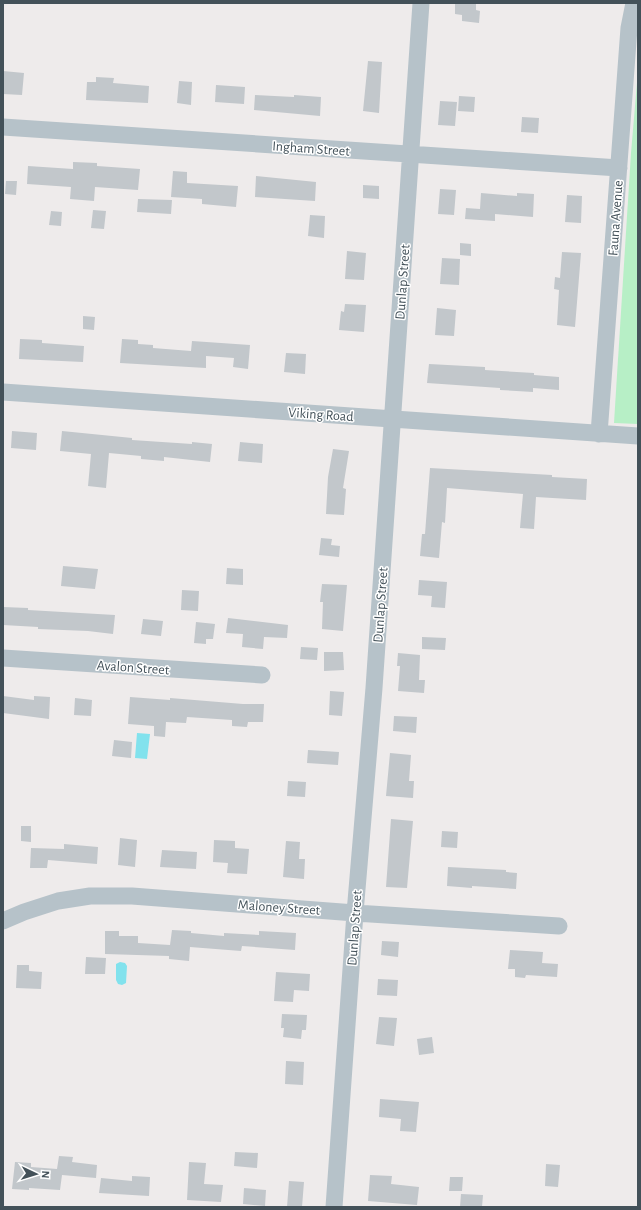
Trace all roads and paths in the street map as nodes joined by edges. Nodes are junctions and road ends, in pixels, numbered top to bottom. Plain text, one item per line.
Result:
1 (421, 3) edge
2 (634, 3) edge
3 (3, 127) edge
4 (411, 154) junction
5 (619, 168) junction
6 (3, 392) edge
7 (392, 419) junction
8 (599, 434) junction
9 (638, 436) edge
10 (3, 658) edge
11 (262, 676) dead end
12 (355, 913) junction
13 (3, 921) edge
14 (559, 926) dead end
15 (334, 1207) edge

1 - 4 street, Dunlap Street
2 - 5 street, Fauna Avenue
3 - 4 street, Ingham Street
4 - 5 street, Ingham Street
4 - 7 street, Dunlap Street
5 - 8 street, Fauna Avenue
6 - 7 street, Viking Road
7 - 8 street, Viking Road
7 - 12 street, Dunlap Street
8 - 9 street, Viking Road
10 - 11 street, Avalon Street
12 - 13 street, Maloney Street
12 - 14 street, Maloney Street
12 - 15 street, Dunlap Street

